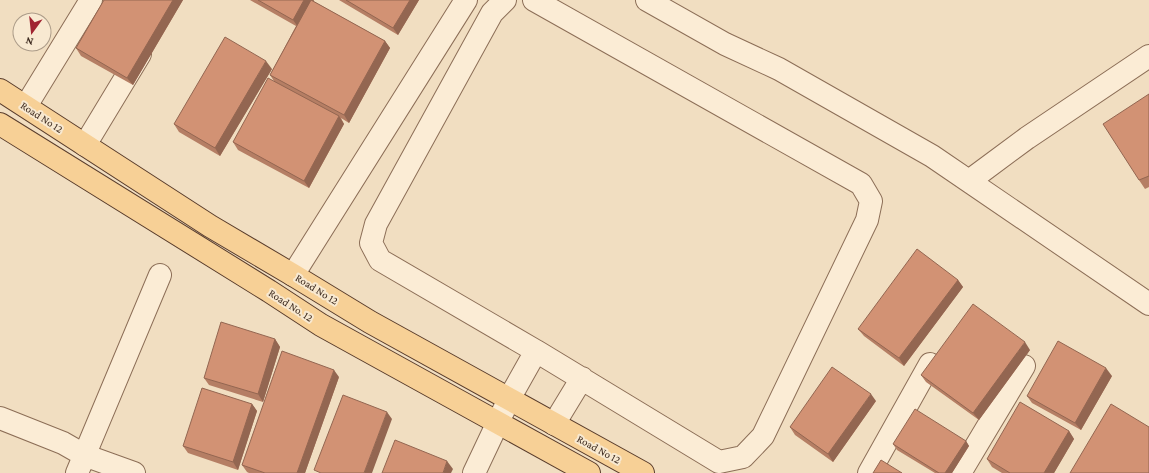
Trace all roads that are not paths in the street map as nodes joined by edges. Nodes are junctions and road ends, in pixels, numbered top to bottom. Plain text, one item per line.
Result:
1 (91, 0) edge
2 (466, 0) edge
3 (505, 0) edge
4 (534, 0) edge
5 (647, 0) edge
6 (148, 40) edge
7 (1149, 56) edge
8 (0, 90) edge
9 (26, 106) junction
10 (0, 124) edge
11 (85, 145) junction
12 (969, 181) junction
13 (160, 274) dead end
14 (293, 274) junction
15 (1149, 304) edge
16 (536, 351) junction
17 (930, 364) edge
18 (1024, 366) dead end
19 (582, 378) junction
20 (509, 399) junction
21 (0, 418) edge
22 (497, 422) junction
23 (554, 424) junction
24 (81, 464) edge
25 (134, 473) edge
26 (474, 473) edge
27 (589, 473) edge
28 (643, 473) edge
29 (869, 473) edge
30 (960, 473) edge

1 - 9 street
2 - 14 street
3 - 16 street
4 - 19 street
5 - 12 street
6 - 11 street
7 - 12 street
8 - 9 main road, Road No 12
9 - 11 main road, Road No 12
10 - 22 main road, Road No. 12
11 - 14 main road, Road No 12
12 - 15 street
13 - 24 street
14 - 20 main road, Road No 12
16 - 19 street
16 - 20 street
17 - 29 street
18 - 30 street
19 - 23 street
20 - 22 street
20 - 23 main road, Road No 12
21 - 24 street
22 - 26 street
22 - 27 main road, Road No. 12
23 - 28 main road, Road No 12
24 - 25 street

